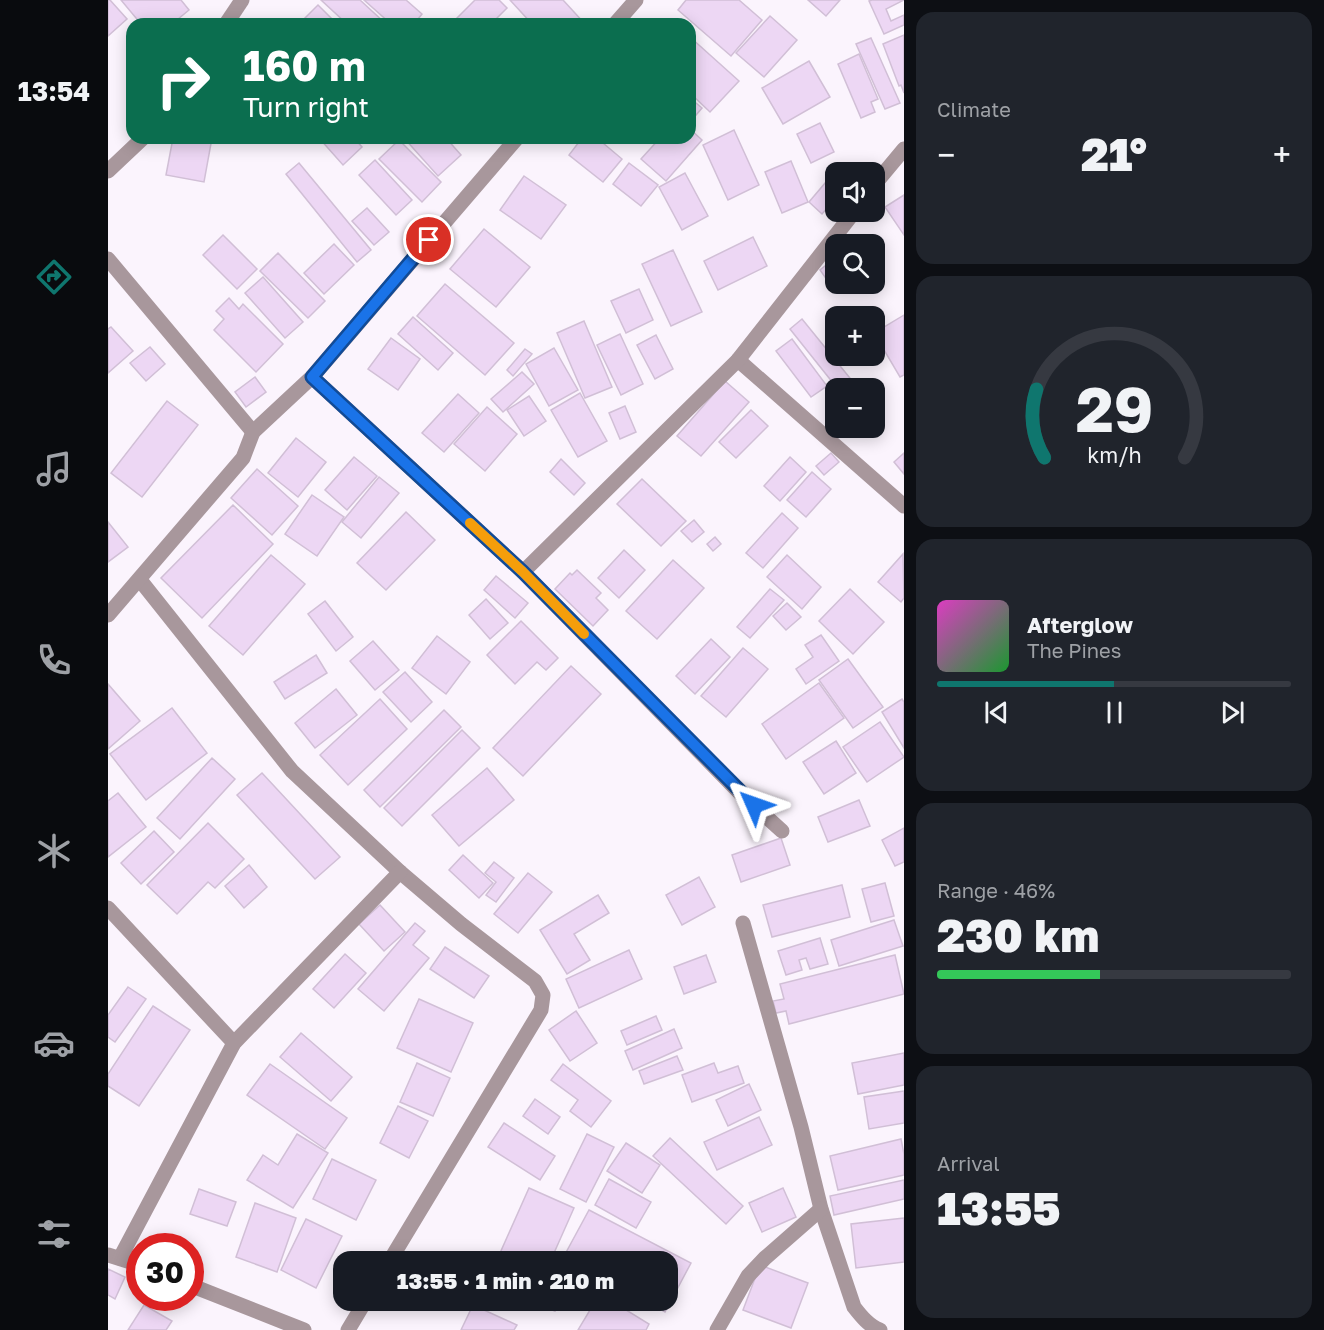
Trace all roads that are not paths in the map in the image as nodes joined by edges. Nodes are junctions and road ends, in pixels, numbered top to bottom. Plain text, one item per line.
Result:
1 (242, 0) edge
2 (636, 0) edge
3 (230, 18) edge
4 (620, 18) edge
5 (137, 144) edge
6 (512, 144) edge
7 (904, 149) edge
8 (108, 171) edge
9 (885, 172) edge
10 (846, 222) edge
11 (108, 259) edge
12 (738, 360) junction
13 (312, 377) junction
14 (253, 432) junction
15 (904, 506) edge
16 (523, 572) junction
17 (140, 580) junction
18 (108, 615) edge
19 (782, 831) dead end
20 (400, 872) junction
21 (108, 908) edge
22 (743, 923) dead end
23 (234, 1042) junction
24 (821, 1209) junction
25 (396, 1251) edge
26 (114, 1256) edge
27 (204, 1291) edge
28 (359, 1311) edge
29 (304, 1330) edge
30 (348, 1330) edge
31 (717, 1330) edge
32 (880, 1330) edge

1 - 3 street
2 - 4 street
5 - 8 street
6 - 13 street
7 - 9 street
10 - 12 street
11 - 14 street
12 - 15 street
12 - 16 street
13 - 14 street
13 - 16 street
14 - 17 street
16 - 19 street
17 - 18 street
17 - 20 street
20 - 23 street
20 - 25 street
21 - 23 street
22 - 24 street
23 - 26 street
24 - 31 street
24 - 32 street
27 - 29 street
28 - 30 street

